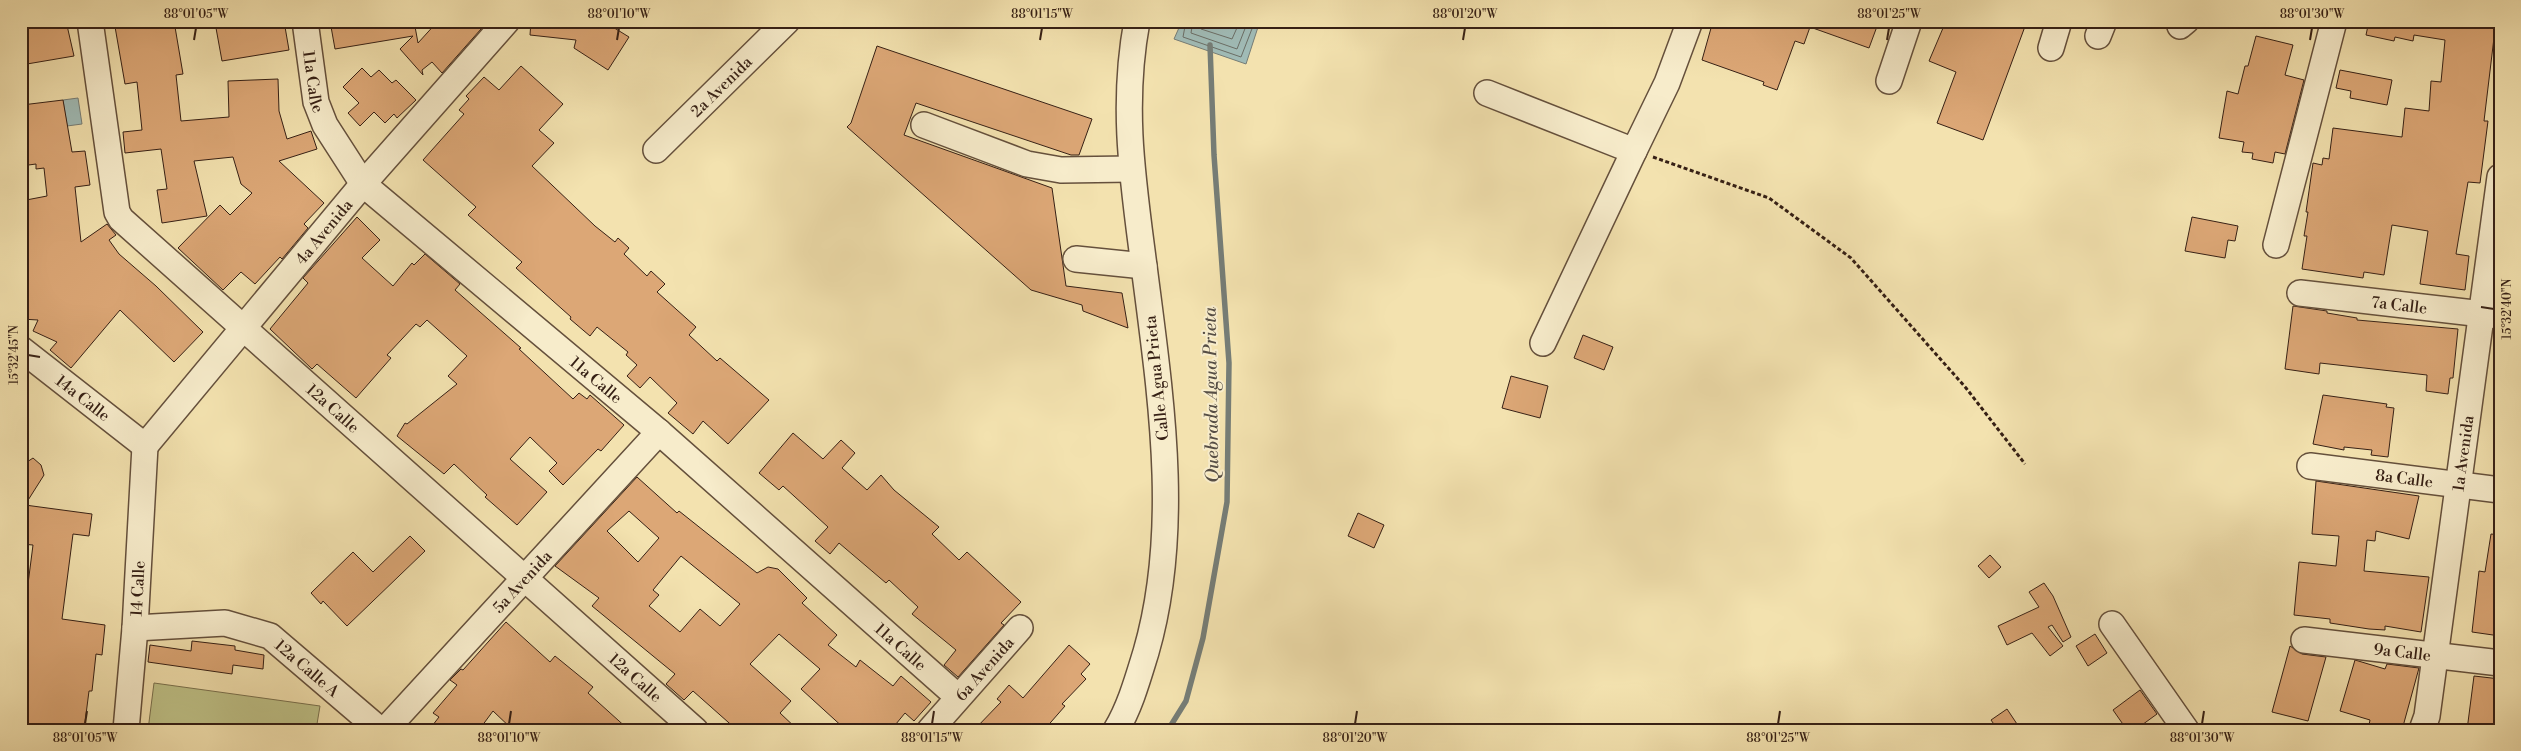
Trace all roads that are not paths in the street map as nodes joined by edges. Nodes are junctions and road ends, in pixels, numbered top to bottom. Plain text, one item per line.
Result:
1 (90, 21) edge
2 (305, 21) edge
3 (507, 21) edge
4 (787, 21) edge
5 (1137, 21) edge
6 (1690, 21) edge
7 (1909, 21) edge
8 (2059, 21) edge
9 (2334, 21) edge
10 (2051, 48) dead end
11 (1889, 81) dead end
12 (1487, 93) dead end
13 (924, 125) dead end
14 (656, 150) dead end
15 (1634, 151) junction
16 (1131, 169) junction
17 (2500, 177) edge
18 (363, 184) junction
19 (2276, 245) dead end
20 (1076, 259) dead end
21 (1144, 266) junction
22 (2300, 293) dead end
23 (2490, 315) edge
24 (244, 327) junction
25 (1543, 343) dead end
26 (21, 349) edge
27 (659, 432) junction
28 (144, 446) junction
29 (2310, 466) dead end
30 (2458, 484) junction
31 (2500, 490) edge
32 (525, 577) junction
33 (2112, 624) dead end
34 (135, 628) junction
35 (1020, 628) dead end
36 (2304, 640) dead end
37 (2435, 655) junction
38 (2500, 663) edge
39 (958, 697) junction
40 (126, 730) edge
41 (380, 730) edge
42 (385, 730) edge
43 (695, 730) edge
44 (930, 730) edge
45 (1116, 730) edge
46 (2186, 730) edge
47 (2422, 730) edge

1 - 24 street, 12a Calle
2 - 18 street, 11a Calle
3 - 18 street, 4a Avenida
4 - 14 street, 2a Avenida
5 - 16 street, Calle Agua Prieta
6 - 15 street
7 - 11 street
8 - 10 street
9 - 19 street
12 - 15 street
13 - 16 street
15 - 25 street
16 - 21 street, Calle Agua Prieta
17 - 23 street, 1a Avenida
18 - 24 street, 4a Avenida
18 - 27 street, 11a Calle
20 - 21 street
21 - 45 street, Calle Agua Prieta
22 - 23 street, 7a Calle
23 - 30 street, 1a Avenida
24 - 28 street, 4a Avenida
24 - 32 street, 12a Calle
26 - 28 street, 14a Calle
27 - 32 street, 5a Avenida
27 - 39 street, 11a Calle
28 - 34 street, 14 Calle
29 - 30 street, 8a Calle
30 - 31 street, 8a Calle
30 - 37 street, 1a Avenida
32 - 42 street, 5a Avenida
32 - 43 street, 12a Calle
33 - 46 street
34 - 40 street, 14 Calle
34 - 41 street, 12a Calle A
35 - 39 street, 6a Avenida
36 - 37 street, 9a Calle
37 - 38 street, 9a Calle
37 - 47 street, 1a Avenida
39 - 44 street, 6a Avenida

